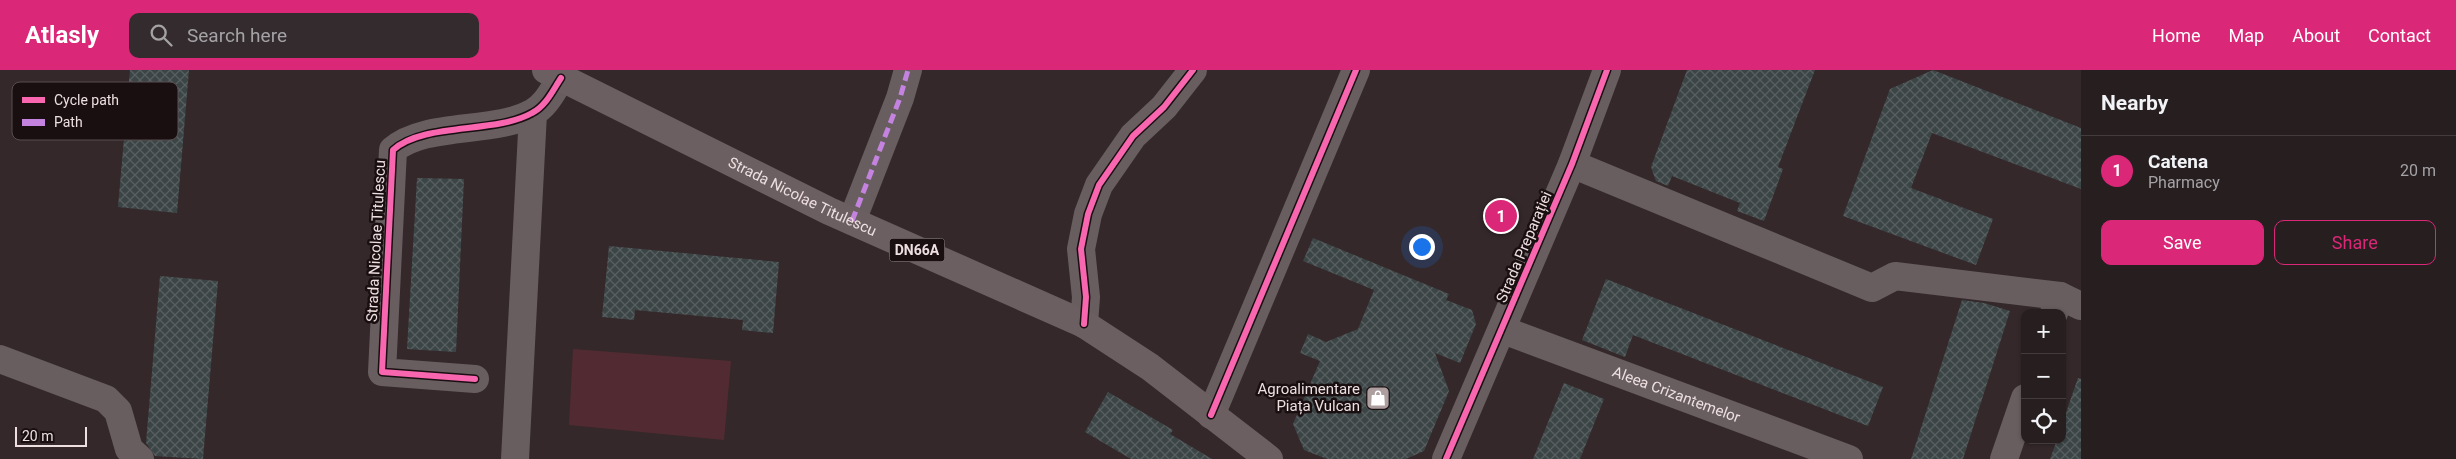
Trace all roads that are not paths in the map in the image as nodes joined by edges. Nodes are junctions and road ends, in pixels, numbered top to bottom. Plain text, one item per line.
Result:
1 (908, 70) edge
2 (1193, 70) edge
3 (1356, 70) edge
4 (1607, 70) edge
5 (553, 74) edge
6 (533, 113) junction
7 (1572, 164) junction
8 (852, 221) junction
9 (2065, 305) edge
10 (1084, 324) junction
11 (1503, 330) junction
12 (0, 359) edge
13 (475, 379) dead end
14 (2025, 399) edge
15 (1211, 415) junction
16 (140, 459) edge
17 (515, 459) edge
18 (1269, 459) edge
19 (1446, 459) edge
20 (1849, 459) edge
21 (2004, 459) edge

1 - 8 street
2 - 10 street
3 - 15 street
4 - 7 street, Strada Preparației
5 - 6 street, Strada Nicolae Titulescu
5 - 8 main road, Strada Nicolae Titulescu / DN66A
6 - 13 street, Strada Nicolae Titulescu
6 - 17 street
7 - 9 street
7 - 11 street, Strada Preparației
8 - 10 main road, Strada Nicolae Titulescu / DN66A
10 - 15 main road, Strada Nicolae Titulescu / DN66A
11 - 19 street, Strada Preparației
11 - 20 street, Aleea Crizantemelor
12 - 16 street
14 - 21 street
15 - 18 main road, Strada Nicolae Titulescu / DN66A

